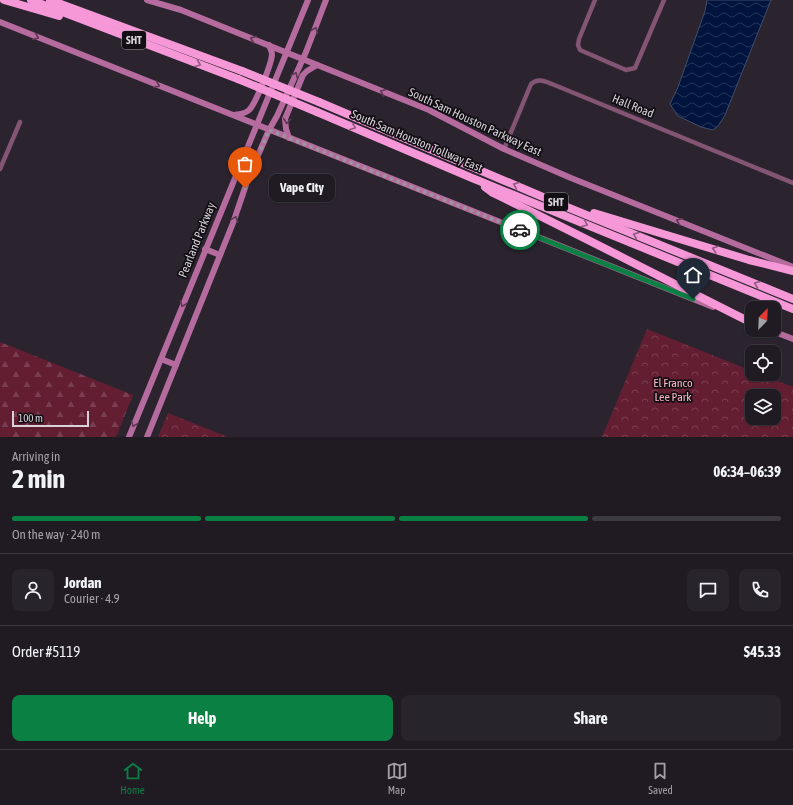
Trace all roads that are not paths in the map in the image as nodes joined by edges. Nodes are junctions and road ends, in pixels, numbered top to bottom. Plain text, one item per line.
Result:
1 (4, 0) edge
2 (31, 0) edge
3 (50, 0) edge
4 (66, 0) edge
5 (147, 0) edge
6 (308, 0) edge
7 (326, 0) edge
8 (595, 0) edge
9 (664, 0) edge
10 (0, 22) edge
11 (113, 28) junction
12 (269, 45) junction
13 (287, 52) junction
14 (302, 59) junction
15 (317, 65) junction
16 (232, 115) junction
17 (20, 122) dead end
18 (256, 125) junction
19 (269, 130) junction
20 (289, 138) junction
21 (504, 149) junction
22 (0, 169) edge
23 (472, 178) junction
24 (793, 183) edge
25 (557, 203) junction
26 (205, 249) junction
27 (220, 255) junction
28 (793, 267) edge
29 (793, 271) edge
30 (793, 299) edge
31 (793, 309) edge
32 (745, 319) edge
33 (745, 320) edge
34 (781, 334) edge
35 (793, 339) edge
36 (161, 359) junction
37 (176, 365) junction
38 (129, 437) edge
39 (146, 437) edge

1 - 11 highway
2 - 11 highway, South Sam Houston Tollway East / SHT
3 - 11 highway, South Sam Houston Tollway East / SHT
4 - 11 highway
12 -> 5 main road, South Sam Houston Parkway East
6 - 13 main road, Pearland Parkway
14 -> 7 main road
8 - 9 street
10 -> 16 main road
11 -> 23 highway, South Sam Houston Tollway East / SHT, bridge
25 -> 11 highway, South Sam Houston Tollway East / SHT, bridge
12 - 13 main road, South Sam Houston Parkway East
12 - 16 main road
13 - 14 main road, South Sam Houston Parkway East
13 - 18 main road, Pearland Parkway
14 - 15 main road, South Sam Houston Parkway East
19 -> 14 main road
15 -> 20 main road
21 -> 15 main road, South Sam Houston Parkway East
16 - 18 main road
17 - 22 street
18 - 19 main road
18 - 26 main road, Pearland Parkway
19 - 20 main road
27 -> 19 main road
20 - 33 main road
21 - 24 street, Hall Road
28 -> 21 main road, South Sam Houston Parkway East
23 -> 31 highway, South Sam Houston Tollway East / SHT
23 - 32 highway
29 -> 25 highway
30 -> 25 highway, South Sam Houston Tollway East / SHT
26 - 27 main road
26 -> 36 main road, Pearland Parkway
27 - 37 main road
34 - 35 main road
36 - 37 main road
36 -> 38 main road, Pearland Parkway
37 - 39 main road

